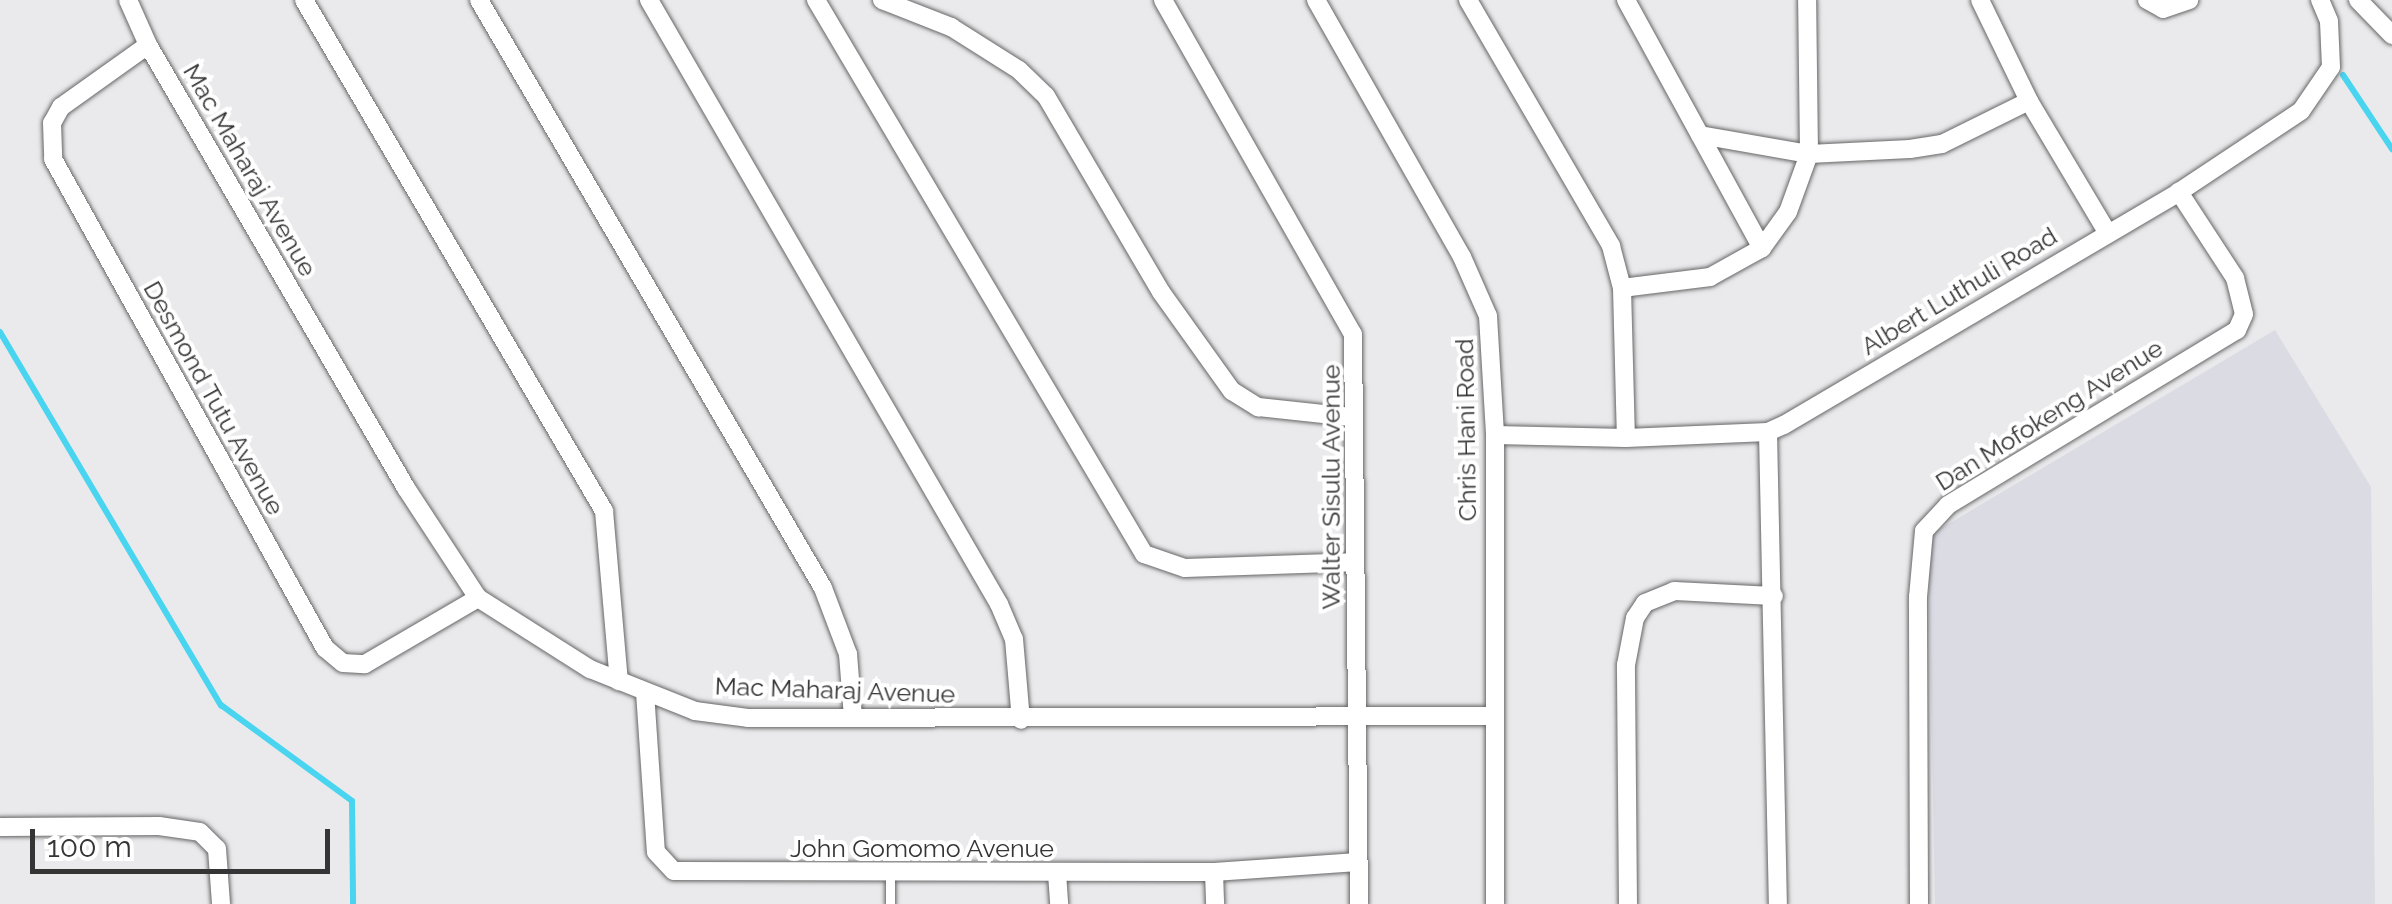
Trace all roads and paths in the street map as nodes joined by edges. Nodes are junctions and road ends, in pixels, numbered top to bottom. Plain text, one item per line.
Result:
1 (128, 0) edge
2 (304, 0) edge
3 (479, 0) edge
4 (650, 0) edge
5 (816, 0) edge
6 (882, 0) edge
7 (1163, 0) edge
8 (1316, 0) edge
9 (1468, 0) edge
10 (1626, 0) edge
11 (1807, 0) edge
12 (1980, 0) edge
13 (2148, 0) edge
14 (2189, 0) edge
15 (2320, 0) edge
16 (2358, 0) edge
17 (2392, 34) edge
18 (148, 44) junction
19 (2028, 101) junction
20 (1700, 135) junction
21 (1809, 154) junction
22 (2180, 192) junction
23 (2107, 232) junction
24 (1762, 248) junction
25 (1622, 288) junction
26 (1351, 417) junction
27 (1768, 432) junction
28 (1495, 436) junction
29 (1626, 438) junction
30 (1353, 562) junction
31 (1774, 596) junction
32 (478, 598) junction
33 (618, 681) junction
34 (646, 692) junction
35 (1492, 716) junction
36 (853, 718) junction
37 (1021, 720) junction
38 (1360, 720) junction
39 (0, 827) edge
40 (1358, 862) junction
41 (1214, 872) junction
42 (1058, 873) junction
43 (890, 874) junction
44 (221, 904) edge
45 (890, 904) edge
46 (1058, 904) edge
47 (1215, 904) edge
48 (1359, 904) edge
49 (1495, 904) edge
50 (1628, 904) edge
51 (1778, 904) edge
52 (1919, 904) edge

1 - 18 street, Mac Maharaj Avenue
2 - 33 street
3 - 36 street
4 - 37 street
5 - 30 street
6 - 26 street
7 - 26 street, Walter Sisulu Avenue
8 - 28 street, Chris Hani Road
9 - 25 street
10 - 20 street
11 - 21 street
12 - 19 street
13 - 14 street
15 - 22 street, Albert Luthuli Road
16 - 17 street
18 - 32 street, Mac Maharaj Avenue
18 - 32 street, Desmond Tutu Avenue
19 - 21 street
19 - 23 street
20 - 21 street
20 - 24 street
21 - 24 street
22 - 23 street, Albert Luthuli Road
22 - 52 street, Dan Mofokeng Avenue
23 - 27 street, Albert Luthuli Road
24 - 25 street
25 - 29 street
26 - 30 street, Walter Sisulu Avenue
27 - 29 street, Albert Luthuli Road
27 - 31 street
28 - 29 street, Albert Luthuli Road
28 - 35 street, Chris Hani Road
30 - 38 street, Walter Sisulu Avenue
31 - 50 street
31 - 51 street
32 - 33 street, Mac Maharaj Avenue
33 - 34 street, Mac Maharaj Avenue
34 - 36 street, Mac Maharaj Avenue
34 - 43 street, John Gomomo Avenue
35 - 38 street, Mac Maharaj Avenue
35 - 49 street, Chris Hani Road
36 - 37 street, Mac Maharaj Avenue
37 - 38 street, Mac Maharaj Avenue
38 - 40 street, Walter Sisulu Avenue
39 - 44 street
40 - 41 street, John Gomomo Avenue
40 - 48 street, Walter Sisulu Avenue
41 - 42 street, John Gomomo Avenue
41 - 47 street
42 - 43 street, John Gomomo Avenue
42 - 46 street
43 - 45 lane

